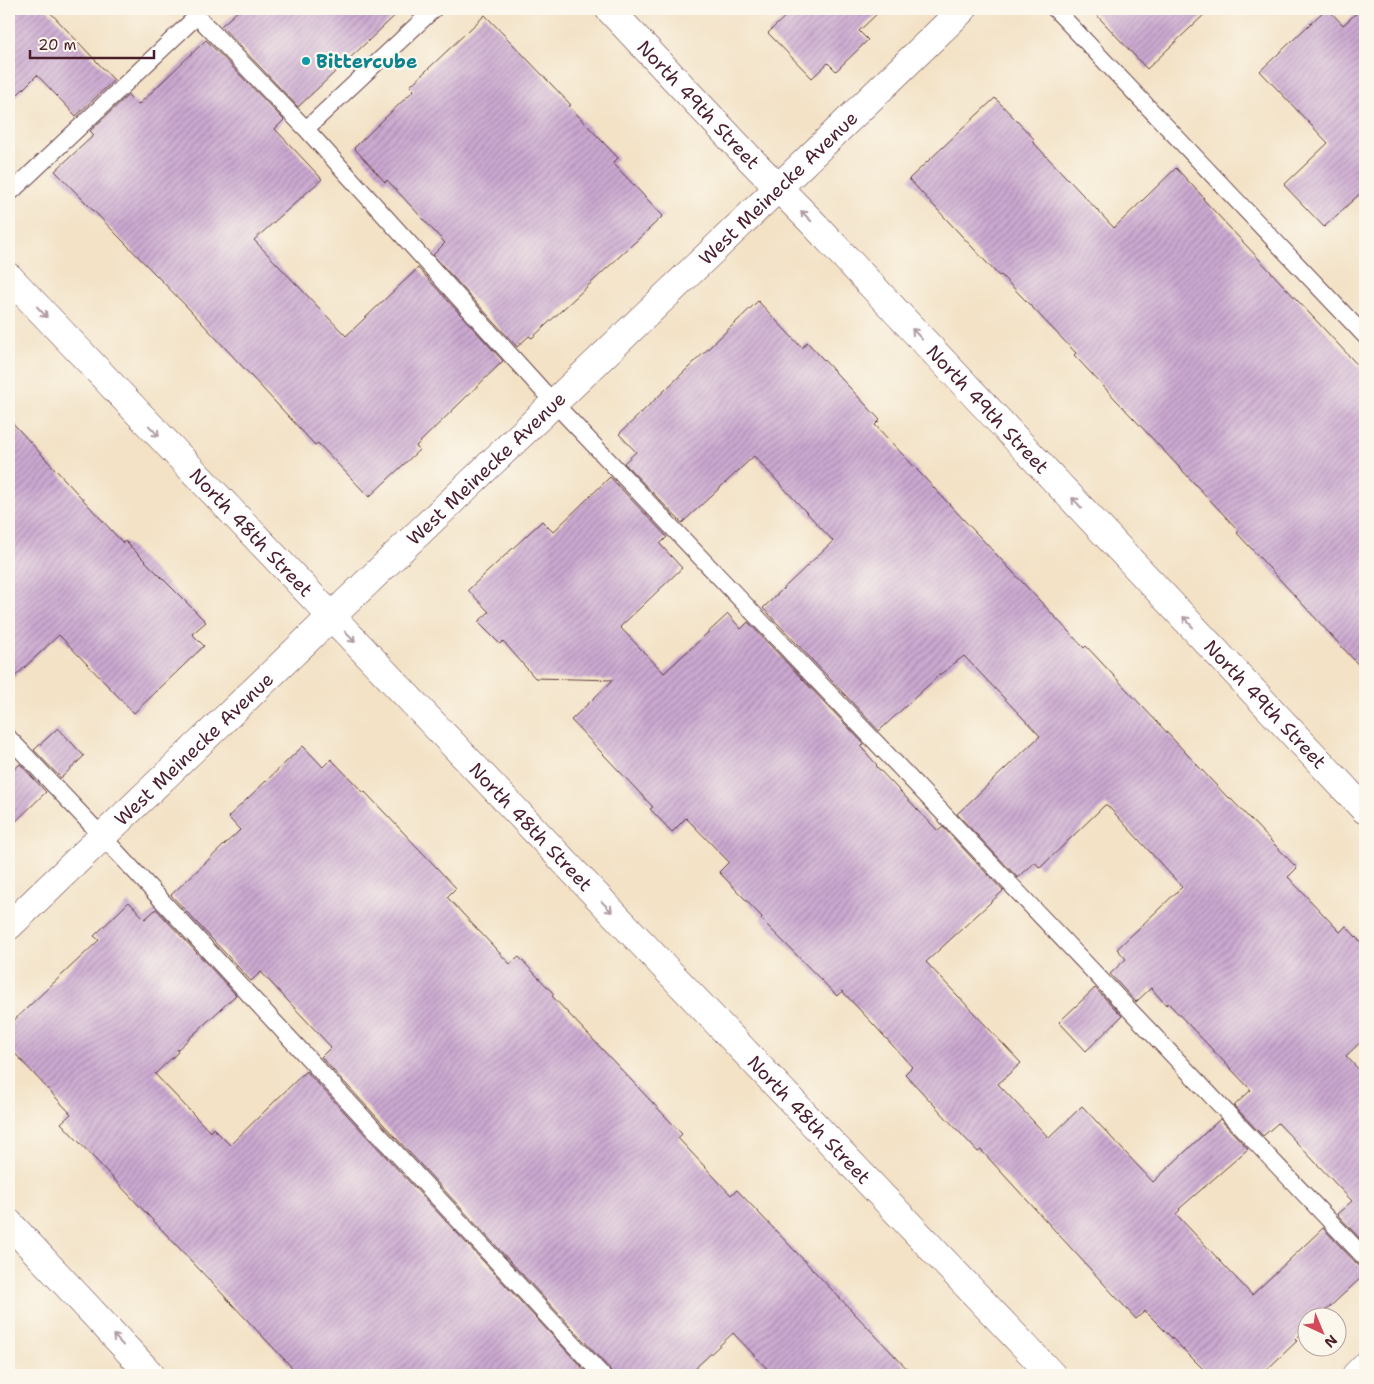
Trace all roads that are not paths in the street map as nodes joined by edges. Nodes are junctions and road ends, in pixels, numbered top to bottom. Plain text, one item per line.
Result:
1 (434, 9) edge
2 (609, 9) edge
3 (963, 9) edge
4 (1055, 9) edge
5 (306, 129) junction
6 (778, 188) junction
7 (9, 194) edge
8 (9, 277) edge
9 (1365, 336) edge
10 (554, 403) junction
11 (331, 618) junction
12 (9, 738) edge
13 (1365, 810) edge
14 (102, 836) junction
15 (9, 926) edge
16 (9, 1223) edge
17 (1365, 1258) edge
18 (1365, 1366) edge
19 (151, 1375) edge
20 (602, 1375) edge
21 (1052, 1375) edge
22 (1356, 1375) edge

1 - 5 lane
2 - 6 street, North 49th Street
3 - 6 street, West Meinecke Avenue
4 - 9 lane
5 - 7 lane
5 - 10 lane
6 - 10 street, West Meinecke Avenue
13 -> 6 street, North 49th Street
8 -> 11 street, North 48th Street
10 - 11 street, West Meinecke Avenue
10 - 17 lane
11 - 14 street, West Meinecke Avenue
11 -> 21 street, North 48th Street
12 - 14 lane
14 - 15 street, West Meinecke Avenue
14 - 20 lane
19 -> 16 street
18 - 22 street

